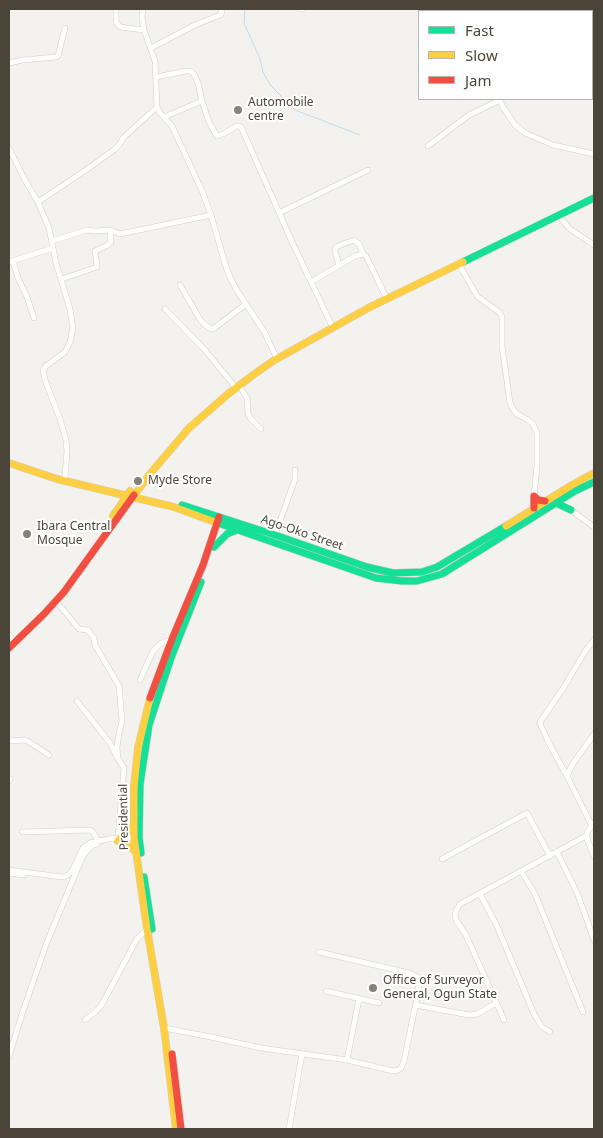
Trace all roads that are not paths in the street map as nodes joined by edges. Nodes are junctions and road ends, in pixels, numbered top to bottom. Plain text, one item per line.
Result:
1 (116, 9) edge
2 (143, 9) edge
3 (221, 9) edge
4 (65, 28) dead end
5 (144, 30) junction
6 (150, 48) junction
7 (9, 63) edge
8 (156, 77) junction
9 (497, 100) edge
10 (500, 100) edge
11 (202, 101) junction
12 (157, 107) junction
13 (164, 117) junction
14 (428, 146) dead end
15 (9, 148) edge
16 (594, 154) edge
17 (368, 170) dead end
18 (594, 198) edge
19 (38, 202) junction
20 (280, 213) junction
21 (211, 215) junction
22 (558, 216) junction
23 (110, 230) junction
24 (52, 241) junction
25 (594, 245) edge
26 (53, 248) junction
27 (363, 254) junction
28 (11, 261) edge
29 (459, 264) junction
30 (339, 265) junction
31 (62, 279) junction
32 (311, 282) junction
33 (180, 285) dead end
34 (387, 299) junction
35 (246, 304) junction
36 (165, 309) dead end
37 (34, 318) dead end
38 (333, 328) junction
39 (277, 359) junction
40 (238, 387) junction
41 (261, 429) dead end
42 (9, 459) edge
43 (9, 463) edge
44 (295, 470) dead end
45 (594, 473) edge
46 (64, 477) junction
47 (584, 482) junction
48 (594, 482) edge
49 (572, 490) junction
50 (131, 495) junction
51 (534, 496) junction
52 (545, 501) junction
53 (556, 503) junction
54 (534, 508) junction
55 (571, 510) junction
56 (194, 514) junction
57 (221, 520) junction
58 (594, 527) edge
59 (239, 529) junction
60 (275, 535) junction
61 (212, 546) junction
62 (56, 601) junction
63 (10, 639) edge
64 (172, 639) junction
65 (594, 640) edge
66 (9, 648) edge
67 (140, 680) dead end
68 (77, 701) dead end
69 (594, 734) edge
70 (9, 741) edge
71 (48, 755) dead end
72 (118, 759) junction
73 (567, 776) junction
74 (593, 824) edge
75 (133, 826) junction
76 (22, 832) dead end
77 (586, 836) junction
78 (119, 839) junction
79 (137, 839) junction
80 (98, 841) junction
81 (136, 852) junction
82 (556, 852) junction
83 (550, 856) junction
84 (594, 856) edge
85 (442, 859) dead end
86 (77, 870) junction
87 (522, 871) junction
88 (9, 872) edge
89 (480, 894) junction
90 (147, 929) junction
91 (594, 940) edge
92 (319, 952) dead end
93 (326, 991) dead end
94 (359, 999) junction
95 (379, 1003) dead end
96 (496, 1003) junction
97 (415, 1005) junction
98 (583, 1012) dead end
99 (85, 1020) dead end
100 (504, 1020) dead end
101 (167, 1028) junction
102 (550, 1032) dead end
103 (302, 1054) junction
104 (9, 1056) edge
105 (347, 1060) junction
106 (176, 1129) edge
107 (181, 1129) edge
108 (288, 1129) edge

1 - 5 street
2 - 5 street
3 - 6 street
4 - 7 street
5 - 6 street
6 - 8 street
8 - 11 street
8 - 12 street
9 - 14 street
10 - 16 street
11 - 13 street
11 - 20 street
12 - 13 street
12 - 19 street
13 - 21 street
15 - 19 street
17 - 20 street
18 - 22 main road
19 - 24 street
20 - 32 street
21 - 23 street
21 - 35 street
22 - 25 street
22 - 29 main road
23 - 24 street
23 - 31 street
24 - 26 street
26 - 28 street
26 - 31 street
27 - 30 street
27 - 30 street
27 - 34 street
28 - 37 street
29 - 34 main road
29 - 51 street
30 - 32 street
31 - 46 street
32 - 38 street
33 - 35 street
34 - 38 main road
35 - 39 street
36 - 40 street
38 - 39 main road
39 - 40 main road
40 - 41 street
40 - 50 main road
42 - 46 main road, Ago-Oko Street
43 - 50 main road
44 - 60 street
45 - 47 main road
46 - 50 main road, Ago-Oko Street
47 - 48 main road
47 - 49 main road
49 - 52 main road, Ago-Oko Street
49 - 53 main road
49 - 55 main road
50 - 56 main road
50 - 57 main road, Ago-Oko Street
50 - 62 main road
50 - 63 main road
51 - 52 main road
51 - 54 main road
52 - 54 main road, Ago-Oko Street
53 - 55 main road
53 - 59 main road
54 - 60 main road, Ago-Oko Street
55 - 58 street
56 - 57 main road
56 - 61 main road
57 - 59 main road
57 - 60 main road, Ago-Oko Street
57 - 61 main road, Presidential
59 - 61 main road
61 - 64 main road, Presidential
61 - 79 main road
62 - 66 main road
62 - 72 street
64 - 67 street
64 - 75 main road, Presidential
65 - 73 street
68 - 72 street
69 - 73 street
70 - 71 street
72 - 78 street
73 - 74 street
74 - 77 street
75 - 78 main road
75 - 79 main road, Presidential
76 - 80 street
77 - 82 street
77 - 84 street
78 - 79 street
78 - 80 street
78 - 81 main road
78 - 86 street
79 - 81 main road, Presidential
79 - 101 main road
80 - 88 street
81 - 90 main road, Presidential
82 - 83 street
82 - 91 street
83 - 85 street
83 - 87 street
86 - 88 street
86 - 104 street
87 - 89 street
87 - 98 street
89 - 96 street
89 - 102 street
90 - 99 street
90 - 101 main road, Presidential
92 - 97 street
93 - 94 street
94 - 95 street
94 - 105 street
96 - 97 street
96 - 100 street
97 - 105 street
101 - 103 street
101 - 106 main road, Presidential
101 - 107 main road
103 - 105 street
103 - 108 street

